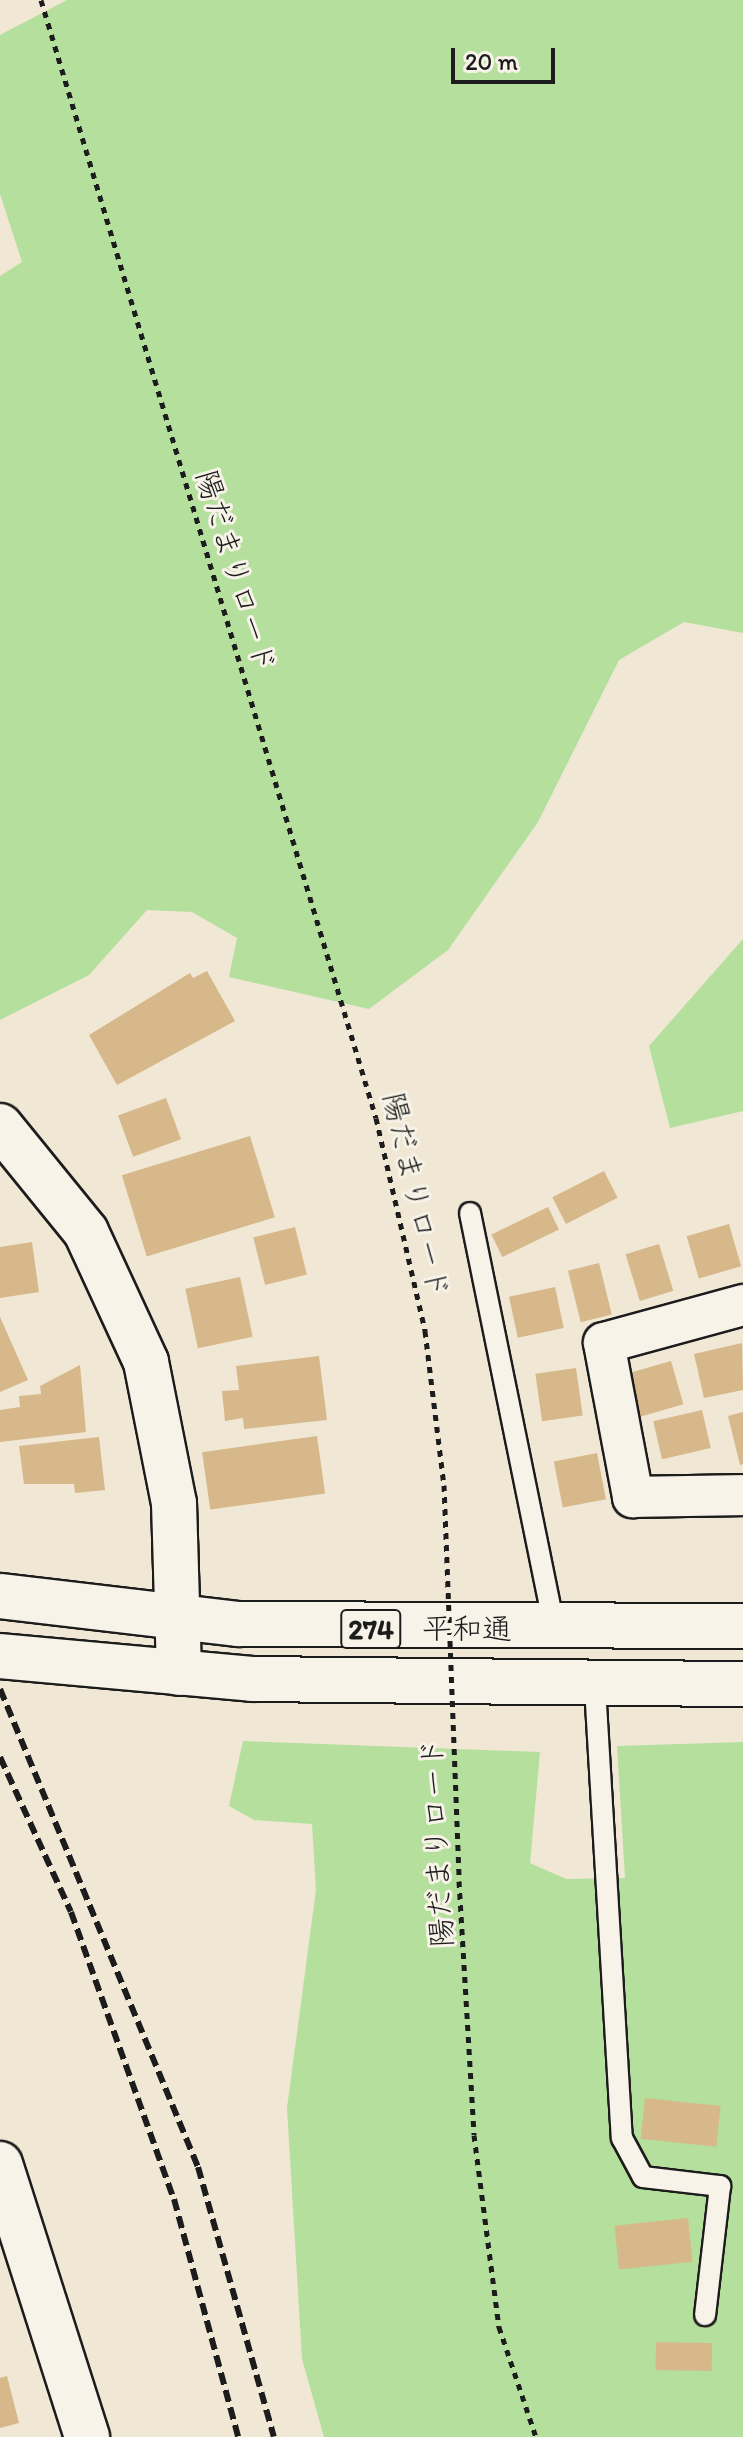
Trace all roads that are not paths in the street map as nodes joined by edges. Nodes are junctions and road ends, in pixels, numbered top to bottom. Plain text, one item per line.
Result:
1 (0, 1126) edge
2 (470, 1213) dead end
3 (743, 1305) edge
4 (743, 1495) edge
5 (0, 1596) edge
6 (176, 1618) junction
7 (743, 1626) edge
8 (555, 1630) junction
9 (0, 1656) edge
10 (179, 1673) junction
11 (743, 1684) edge
12 (595, 1687) junction
13 (0, 2164) edge
14 (705, 2315) dead end
15 (87, 2437) edge

1 - 6 main road
2 - 8 lane
3 - 4 street
5 - 6 main road, 平和通 / 274
6 - 8 main road, 平和通 / 274
6 - 10 main road
7 - 8 main road, 平和通 / 274
9 - 10 main road, 平和通 / 274
10 - 12 main road, 平和通 / 274
11 - 12 main road, 平和通 / 274
12 - 14 lane
13 - 15 main road

